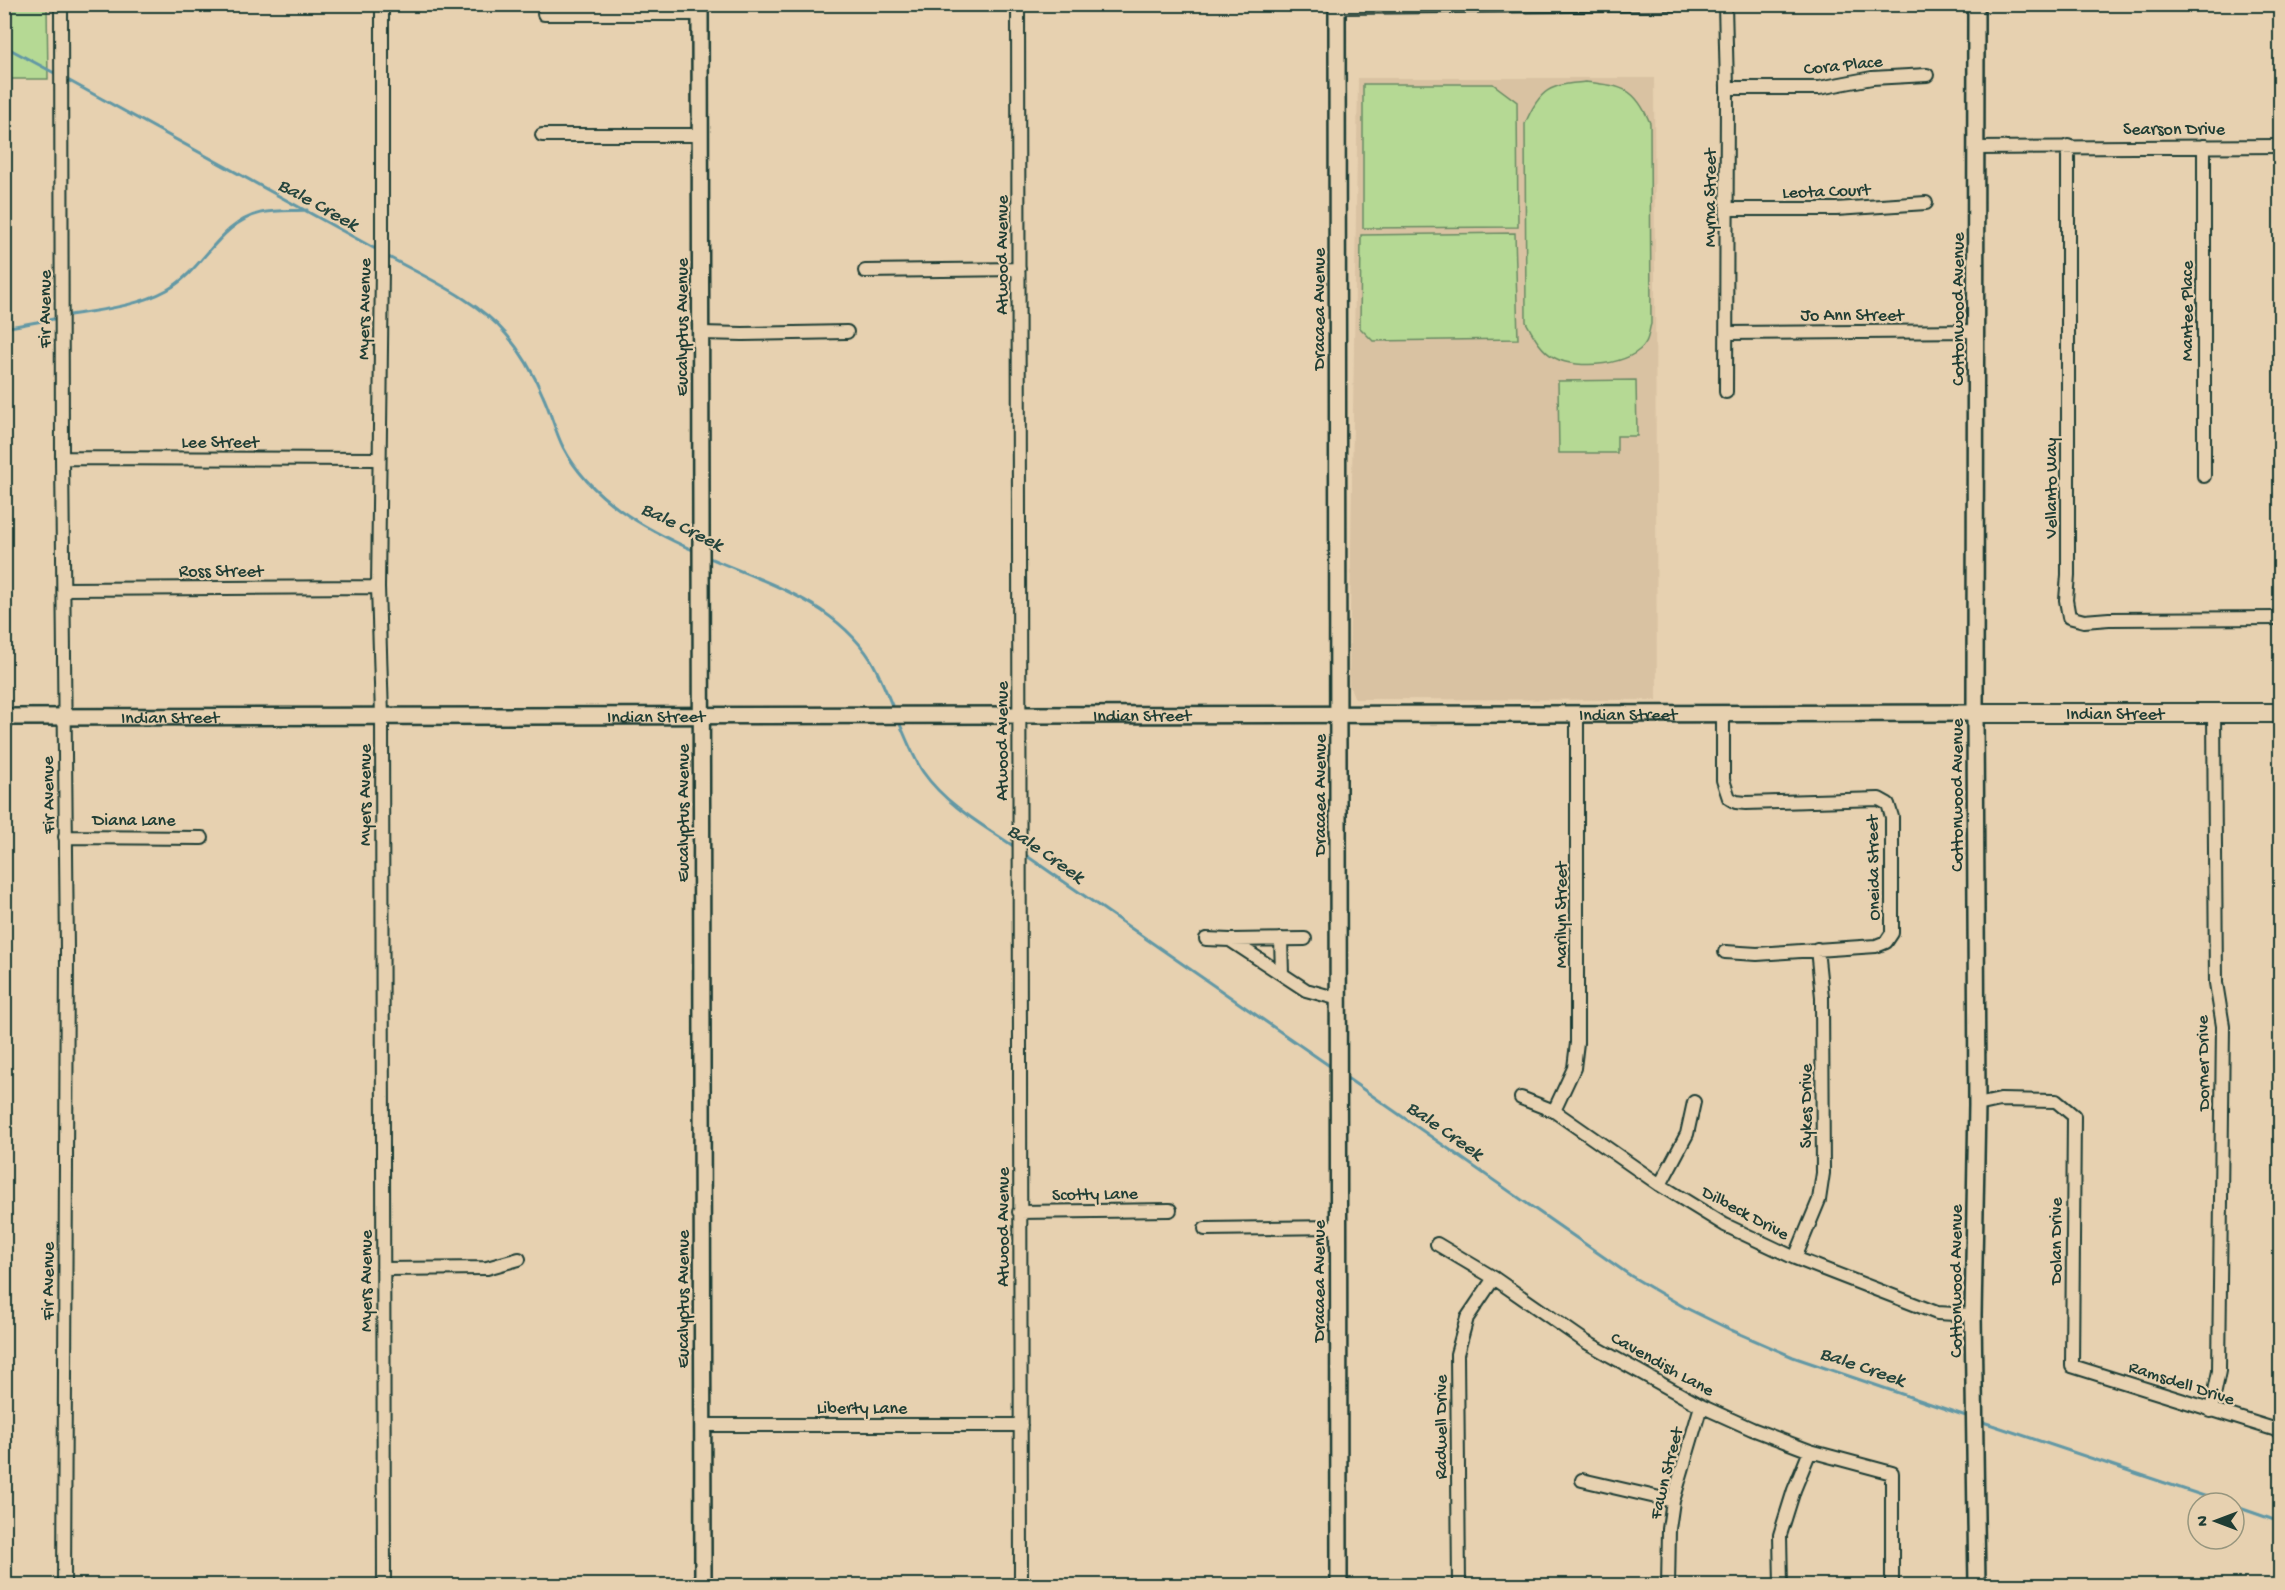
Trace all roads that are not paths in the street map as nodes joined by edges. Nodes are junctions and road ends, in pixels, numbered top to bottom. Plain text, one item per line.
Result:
1 (61, 4) edge
2 (382, 4) edge
3 (1018, 4) edge
4 (1683, 4) edge
5 (1725, 4) edge
6 (1976, 4) edge
7 (2077, 4) edge
8 (2088, 4) edge
9 (1593, 5) edge
10 (1337, 6) edge
11 (1470, 6) edge
12 (700, 9) edge
13 (544, 14) dead end
14 (1927, 75) dead end
15 (1727, 88) junction
16 (542, 135) dead end
17 (700, 135) junction
18 (2068, 146) junction
19 (2204, 146) junction
20 (2280, 146) edge
21 (1977, 148) junction
22 (1926, 203) dead end
23 (1727, 209) junction
24 (1019, 270) junction
25 (865, 271) dead end
26 (1977, 331) junction
27 (848, 332) dead end
28 (700, 333) junction
29 (1727, 333) junction
30 (1726, 392) dead end
31 (62, 458) junction
32 (379, 459) junction
33 (2204, 476) dead end
34 (378, 587) junction
35 (64, 589) junction
36 (2280, 618) edge
37 (1975, 713) junction
38 (2214, 713) junction
39 (2280, 713) edge
40 (1338, 714) junction
41 (1577, 714) junction
42 (1723, 714) junction
43 (1019, 715) junction
44 (382, 716) junction
45 (702, 716) junction
46 (4, 717) edge
47 (64, 717) junction
48 (65, 837) junction
49 (202, 838) dead end
50 (1206, 939) dead end
51 (1281, 939) junction
52 (1305, 939) dead end
53 (1230, 940) junction
54 (1817, 950) junction
55 (1725, 952) dead end
56 (1282, 974) junction
57 (1339, 999) junction
58 (1521, 1098) dead end
59 (1694, 1102) dead end
60 (1977, 1105) junction
61 (1554, 1111) junction
62 (1660, 1185) junction
63 (1170, 1210) dead end
64 (1019, 1212) junction
65 (1337, 1227) junction
66 (1204, 1229) dead end
67 (1437, 1244) dead end
68 (1795, 1258) junction
69 (519, 1259) dead end
70 (383, 1269) junction
71 (1494, 1278) junction
72 (1973, 1315) junction
73 (2072, 1366) joint
74 (1701, 1406) junction
75 (2211, 1411) junction
76 (702, 1425) junction
77 (1021, 1425) junction
78 (2280, 1431) edge
79 (1810, 1451) junction
80 (1582, 1480) dead end
81 (1673, 1501) junction
82 (64, 1586) edge
83 (384, 1586) edge
84 (702, 1586) edge
85 (1021, 1586) edge
86 (1339, 1586) edge
87 (1459, 1586) edge
88 (1668, 1586) edge
89 (1781, 1586) edge
90 (1892, 1586) edge
91 (1977, 1586) edge

1 - 31 street, Fir Avenue
2 - 32 street, Myers Avenue
3 - 24 street, Atwood Avenue
4 - 9 street
5 - 15 street, Myrna Street
6 - 21 street, Cottonwood Avenue
7 - 8 street
9 - 11 street
10 - 11 street
10 - 40 street, Dracaea Avenue
12 - 13 street
12 - 17 street, Eucalyptus Avenue
14 - 15 street, Cora Place
15 - 23 street, Myrna Street
16 - 17 street
17 - 28 street, Eucalyptus Avenue
18 - 19 street, Searson Drive
18 - 21 street, Searson Drive
18 - 36 street, Vellanto Way
19 - 20 street, Searson Drive
19 - 33 street, Mantee Place
21 - 26 street, Cottonwood Avenue
22 - 23 street, Leota Court
23 - 29 street, Myrna Street
24 - 25 street
24 - 43 street, Atwood Avenue
26 - 29 street, Jo Ann Street
26 - 37 street, Cottonwood Avenue
27 - 28 street
28 - 45 street, Eucalyptus Avenue
29 - 30 street, Myrna Street
31 - 32 street, Lee Street
31 - 35 street, Fir Avenue
32 - 34 street, Myers Avenue
34 - 35 street, Ross Street
34 - 44 street, Myers Avenue
35 - 47 street, Fir Avenue
37 - 38 main road, Indian Street
37 - 42 street, Indian Street
37 - 60 street, Cottonwood Avenue
38 - 39 main road, Indian Street
38 - 75 street, Dorner Drive
40 - 41 street, Indian Street
40 - 43 street, Indian Street
40 - 57 street, Dracaea Avenue
41 - 42 street, Indian Street
41 - 61 street, Marilyn Street
42 - 54 street, Oneida Street
43 - 45 street, Indian Street
43 - 64 street, Atwood Avenue
44 - 45 street, Indian Street
44 - 47 street, Indian Street
44 - 70 street, Myers Avenue
45 - 76 street, Eucalyptus Avenue
46 - 47 street, Indian Street
47 - 48 street, Fir Avenue
48 - 49 street, Diana Lane
48 - 82 street, Fir Avenue
50 - 53 street
51 - 52 street
51 - 53 street
51 - 56 street
53 - 56 street
54 - 55 street, Oneida Street
54 - 68 street, Sykes Drive
56 - 57 street
57 - 65 street, Dracaea Avenue
58 - 61 street, Dilbeck Drive
59 - 62 street
60 - 72 street, Cottonwood Avenue
60 - 73 street, Dolan Drive
61 - 62 street, Dilbeck Drive
62 - 68 street, Dilbeck Drive
63 - 64 street, Scotty Lane
64 - 77 street, Atwood Avenue
65 - 66 street
65 - 86 street, Dracaea Avenue
67 - 71 street, Cavendish Lane
68 - 72 street, Dilbeck Drive
69 - 70 street
70 - 83 street, Myers Avenue
71 - 74 street, Cavendish Lane
71 - 87 street, Radwell Drive
72 - 91 street, Cottonwood Avenue
73 - 75 street, Ramsdell Drive
74 - 79 street, Cavendish Lane
74 - 81 street, Fawn Street
75 - 78 street, Ramsdell Drive
76 - 77 street, Liberty Lane
76 - 84 street, Eucalyptus Avenue
77 - 85 street, Atwood Avenue
79 - 89 street
79 - 90 street, Cavendish Lane
80 - 81 street
81 - 88 street, Fawn Street

